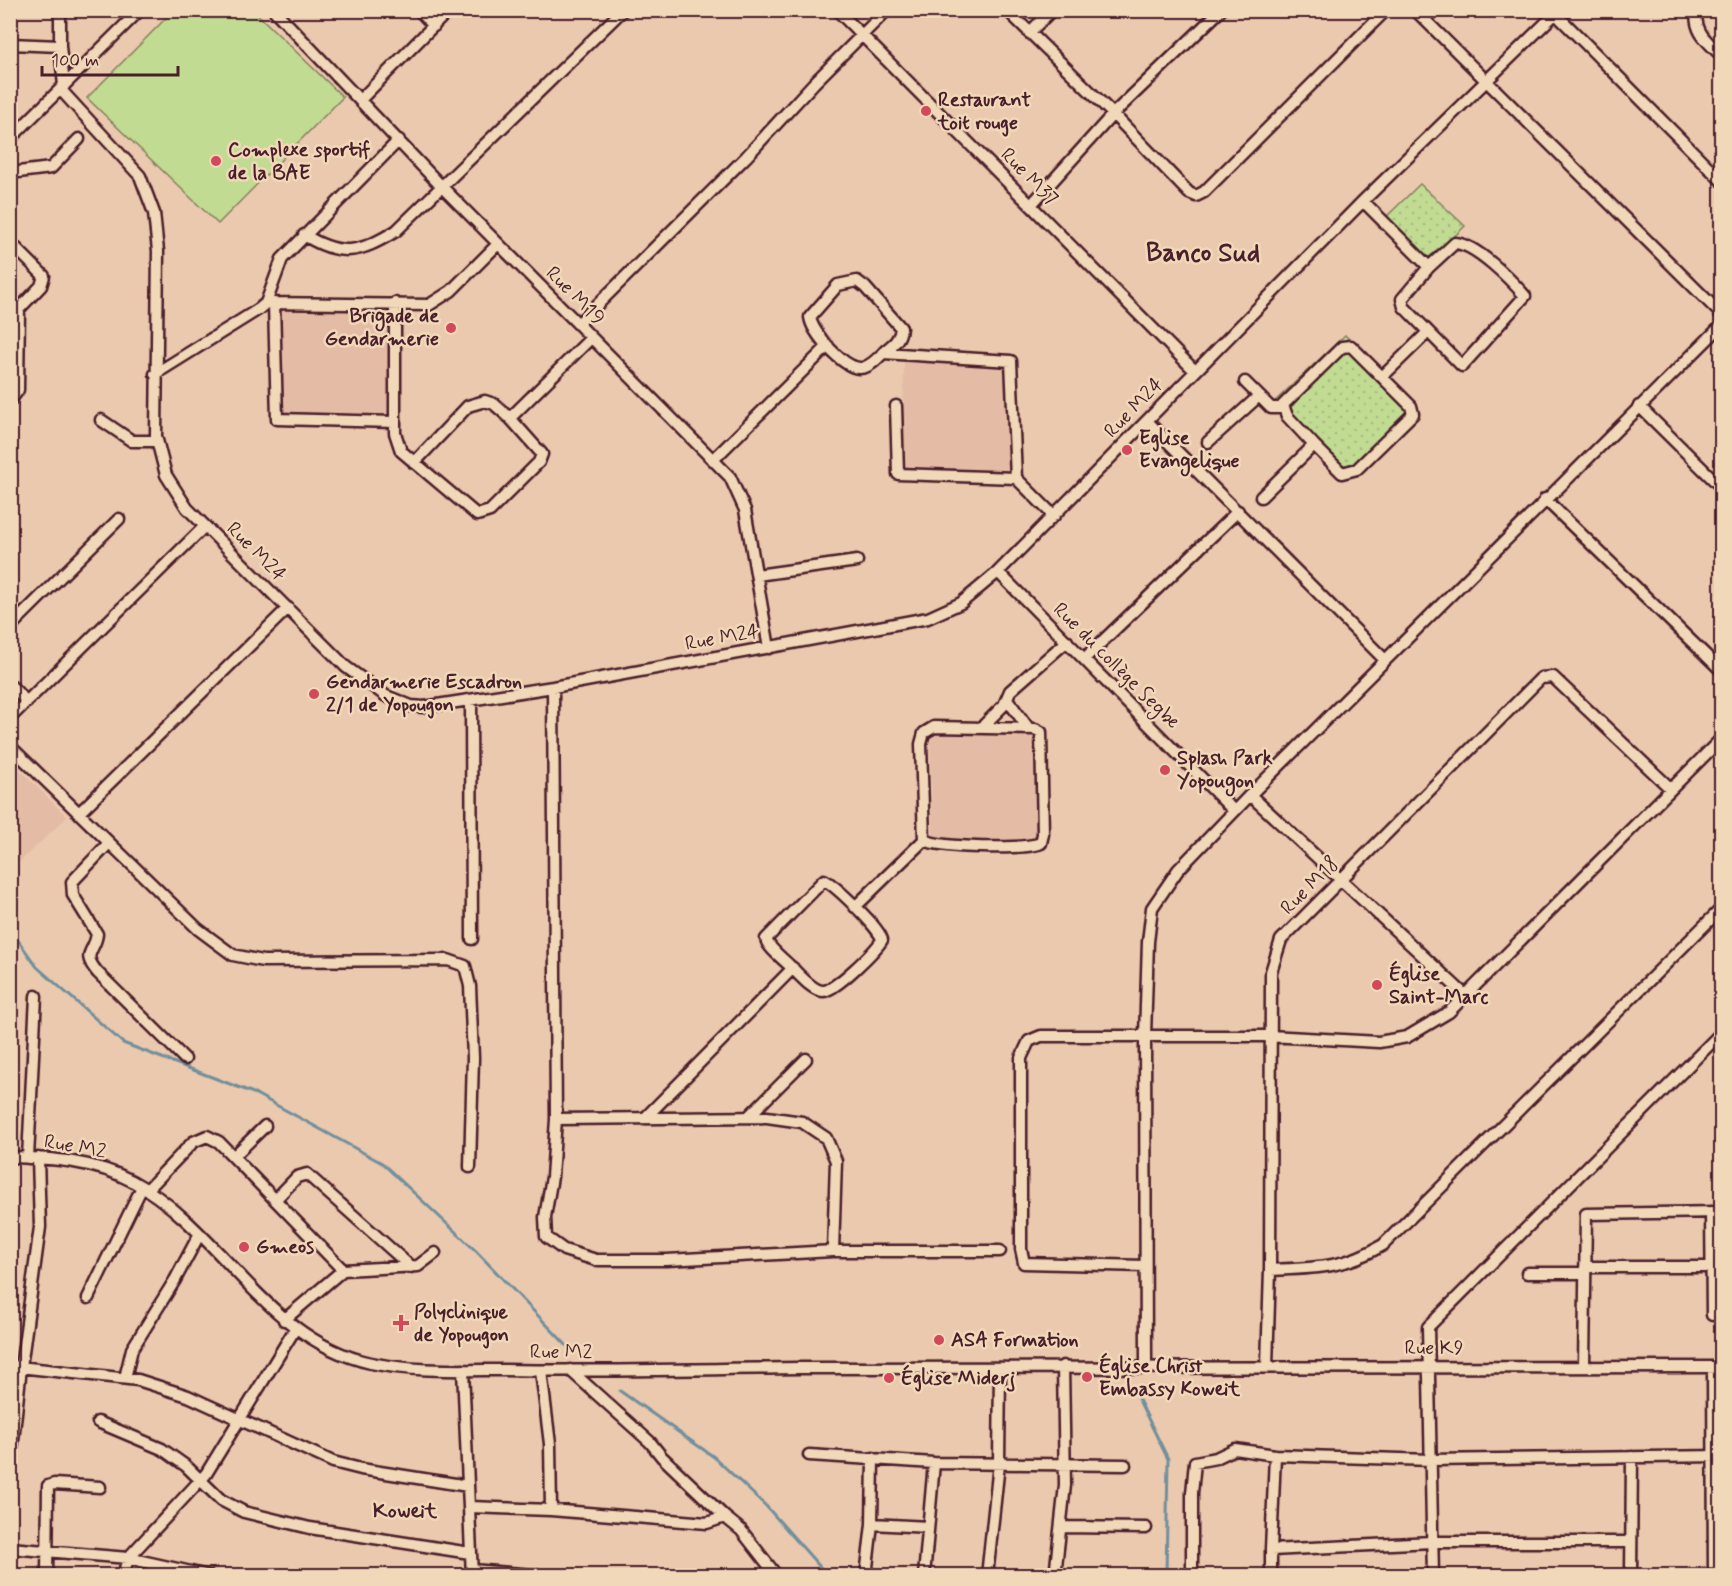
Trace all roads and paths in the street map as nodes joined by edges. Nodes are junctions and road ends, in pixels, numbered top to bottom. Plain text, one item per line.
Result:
1 (60, 10) edge
2 (140, 10) edge
3 (274, 10) edge
4 (419, 10) edge
5 (449, 10) edge
6 (623, 10) edge
7 (837, 10) edge
8 (887, 10) edge
9 (1006, 10) edge
10 (1052, 10) edge
11 (1221, 10) edge
12 (1386, 10) edge
13 (1415, 10) edge
14 (1697, 10) edge
15 (1554, 12) edge
16 (434, 26) junction
17 (1029, 33) junction
18 (862, 36) junction
19 (10, 44) edge
20 (60, 46) junction
21 (1722, 56) edge
22 (1485, 81) junction
23 (62, 88) junction
24 (361, 99) junction
25 (1113, 114) junction
26 (10, 139) edge
27 (79, 139) dead end
28 (399, 140) junction
29 (10, 172) edge
30 (1722, 181) edge
31 (442, 187) junction
32 (1363, 201) junction
33 (1031, 205) junction
34 (304, 236) junction
35 (10, 242) edge
36 (498, 244) junction
37 (1429, 267) junction
38 (270, 303) junction
39 (395, 303) junction
40 (16, 305) edge
41 (1722, 315) edge
42 (578, 324) junction
43 (1722, 325) edge
44 (1427, 333) junction
45 (591, 338) junction
46 (828, 346) junction
47 (883, 353) junction
48 (1195, 371) junction
49 (155, 374) junction
50 (1382, 377) junction
51 (1245, 382) dead end
52 (1259, 396) junction
53 (10, 401) edge
54 (896, 406) dead end
55 (1639, 406) junction
56 (1282, 408) junction
57 (510, 418) junction
58 (101, 420) dead end
59 (1147, 421) junction
60 (395, 422) junction
61 (157, 441) junction
62 (1208, 442) dead end
63 (1314, 445) junction
64 (714, 459) junction
65 (414, 463) junction
66 (1016, 478) junction
67 (1722, 488) edge
68 (1261, 497) dead end
69 (1545, 499) junction
70 (1238, 511) junction
71 (1054, 516) junction
72 (119, 519) dead end
73 (205, 526) junction
74 (857, 561) dead end
75 (998, 572) junction
76 (757, 575) junction
77 (288, 608) junction
78 (10, 627) edge
79 (1067, 641) junction
80 (769, 648) junction
81 (1084, 658) junction
82 (1384, 660) junction
83 (1722, 670) edge
84 (10, 685) edge
85 (553, 687) junction
86 (1007, 699) junction
87 (471, 701) junction
88 (27, 702) junction
89 (10, 718) edge
90 (981, 728) junction
91 (1029, 729) junction
92 (1722, 738) edge
93 (10, 746) edge
94 (1671, 789) junction
95 (1250, 795) junction
96 (1234, 811) junction
97 (80, 813) junction
98 (924, 840) junction
99 (109, 843) junction
100 (1342, 879) junction
101 (855, 907) junction
102 (1722, 908) edge
103 (472, 939) dead end
104 (793, 968) junction
105 (1465, 995) junction
106 (36, 996) dead end
107 (1722, 1032) edge
108 (1145, 1036) junction
109 (1269, 1036) junction
110 (185, 1059) dead end
111 (806, 1059) dead end
112 (748, 1117) junction
113 (645, 1118) junction
114 (556, 1119) junction
115 (265, 1126) dead end
116 (234, 1156) junction
117 (10, 1157) edge
118 (33, 1158) junction
119 (470, 1167) dead end
120 (144, 1189) junction
121 (274, 1200) junction
122 (1716, 1212) edge
123 (198, 1234) junction
124 (833, 1251) junction
125 (1000, 1251) dead end
126 (435, 1253) dead end
127 (1145, 1266) junction
128 (411, 1267) junction
129 (1717, 1267) edge
130 (343, 1270) junction
131 (1270, 1270) junction
132 (1585, 1270) junction
133 (1527, 1273) dead end
134 (88, 1298) dead end
135 (1712, 1315) dead end
136 (284, 1320) junction
137 (295, 1329) junction
138 (16, 1366) edge
139 (1062, 1366) junction
140 (1146, 1366) junction
141 (1267, 1366) junction
142 (1429, 1366) junction
143 (1584, 1367) junction
144 (1717, 1367) edge
145 (1000, 1368) junction
146 (463, 1370) junction
147 (570, 1370) junction
148 (541, 1371) junction
149 (125, 1378) junction
150 (239, 1419) junction
151 (98, 1422) dead end
152 (809, 1455) dead end
153 (1275, 1455) junction
154 (1718, 1456) edge
155 (1632, 1457) junction
156 (873, 1458) junction
157 (1431, 1460) junction
158 (934, 1463) junction
159 (1065, 1463) junction
160 (999, 1464) junction
161 (1125, 1465) dead end
162 (10, 1469) edge
163 (200, 1480) junction
164 (468, 1486) junction
165 (100, 1487) dead end
166 (470, 1507) junction
167 (551, 1510) junction
168 (725, 1517) junction
169 (872, 1524) junction
170 (928, 1527) junction
171 (1061, 1527) junction
172 (1146, 1528) dead end
173 (1432, 1542) junction
174 (1631, 1542) junction
175 (10, 1548) edge
176 (1271, 1550) junction
177 (46, 1551) junction
178 (470, 1553) junction
179 (128, 1558) junction
180 (472, 1573) edge
181 (190, 1574) edge
182 (47, 1575) edge
183 (123, 1575) edge
184 (209, 1575) edge
185 (546, 1575) edge
186 (777, 1575) edge
187 (866, 1575) edge
188 (924, 1575) edge
189 (987, 1575) edge
190 (1055, 1575) edge
191 (1192, 1575) edge
192 (1271, 1575) edge
193 (1433, 1575) edge
194 (1631, 1575) edge
195 (1714, 1575) edge

1 - 20 street
2 - 23 street
3 - 24 street, Rue M19
4 - 16 street
5 - 16 street
6 - 31 street
7 - 18 street, Rue M37
8 - 18 street
9 - 17 street
10 - 17 street
11 - 25 street
12 - 25 street
13 - 22 street
14 - 21 street
15 - 22 street, Rue M24
15 - 30 street
16 - 24 street
17 - 25 street
18 - 33 street, Rue M37
18 - 42 street
19 - 20 street
20 - 23 street
22 - 32 street, Rue M24
22 - 41 street
23 - 26 street
23 - 49 street, Rue M24
24 - 28 street, Rue M19
25 - 33 street
27 - 29 street
28 - 31 street, Rue M19
28 - 34 street
31 - 34 street
31 - 36 street, Rue M19
32 - 37 street
32 - 48 street, Rue M24
33 - 48 street, Rue M37
34 - 38 street
35 - 40 street
36 - 39 street
36 - 42 street, Rue M19
37 - 44 street
37 - 44 street
38 - 39 street
38 - 49 street
38 - 60 street
39 - 60 street
40 - 53 street
42 - 45 street, Rue M19
43 - 55 street
44 - 50 street
45 - 57 street
45 - 64 street, Rue M19
46 - 47 street
46 - 47 street
46 - 64 street
47 - 66 street
48 - 59 street, Rue M24
49 - 61 street, Rue M24
50 - 56 street
50 - 63 street
51 - 52 street
52 - 56 street
52 - 62 street
54 - 66 street
55 - 67 street
55 - 69 street
56 - 63 street
57 - 65 street
57 - 65 street
58 - 61 street
59 - 70 street
59 - 71 street, Rue M24
60 - 65 street
61 - 73 street, Rue M24
63 - 68 street
64 - 76 street, Rue M19
66 - 71 street
69 - 82 street
69 - 83 street
70 - 81 street
70 - 82 street
71 - 75 street, Rue M24
72 - 78 street
73 - 77 street, Rue M24
73 - 88 street
74 - 76 street
75 - 79 street, Rue du collège Segbe
75 - 80 street, Rue M24
76 - 80 street, Rue M19
77 - 87 street, Rue M24
77 - 97 street
79 - 81 street, Rue du collège Segbe
79 - 86 street
80 - 85 street, Rue M24
81 - 96 street, Rue du collège Segbe
82 - 95 street
84 - 88 street
85 - 87 street, Rue M24
85 - 114 street
86 - 90 street
86 - 91 street
87 - 103 street
88 - 89 street
90 - 91 street
90 - 98 street
91 - 98 street
92 - 94 street
93 - 97 street
94 - 100 street, Rue M18
94 - 105 street
95 - 96 street
95 - 100 street
96 - 108 street
97 - 99 street
98 - 101 street
99 - 110 street
99 - 119 street
100 - 105 street
100 - 109 street, Rue M18
101 - 104 street
101 - 104 street
102 - 131 street
104 - 113 street
105 - 109 street
106 - 118 street
107 - 142 street
108 - 109 street
108 - 127 street
108 - 127 street
109 - 131 street, Rue M18
111 - 112 street
112 - 113 street
112 - 124 street
113 - 114 street
114 - 124 street
115 - 116 street
116 - 120 street
116 - 121 street
117 - 118 street, Rue M2
118 - 120 street, Rue M2
118 - 138 street
120 - 123 street, Rue M2
120 - 134 street
121 - 128 street
121 - 130 street
122 - 129 street
122 - 132 street
123 - 136 street, Rue M2
123 - 149 street
124 - 125 street
126 - 128 street
127 - 140 street
128 - 130 street
129 - 132 street
129 - 135 street
130 - 136 street
131 - 141 street, Rue M18
132 - 133 street
132 - 143 street
136 - 137 street, Rue M2
137 - 146 street, Rue M2
137 - 150 street
138 - 149 street
138 - 162 street
139 - 140 street, Rue M2
139 - 145 street, Rue M2
139 - 159 street
140 - 141 street, Rue K9
141 - 142 street, Rue K9
142 - 143 street, Rue K9
142 - 157 street
143 - 144 street, Rue K9
144 - 154 street
145 - 147 street, Rue M2
145 - 160 street
146 - 148 street, Rue M2
146 - 164 street
147 - 148 street, Rue M2
147 - 168 street
148 - 167 street
149 - 150 street
150 - 163 street
150 - 164 street
151 - 163 street
152 - 156 street
153 - 157 street
153 - 176 street
153 - 191 street
154 - 155 street
154 - 195 street
155 - 157 street
155 - 174 street
156 - 158 street
156 - 169 street
157 - 173 street
158 - 160 street
158 - 170 street
159 - 160 street
159 - 161 street
159 - 171 street
160 - 189 street
163 - 178 street
163 - 179 street
164 - 166 street
165 - 177 street
166 - 167 street
166 - 178 street
167 - 168 street
168 - 186 street
169 - 170 street
169 - 187 street
170 - 188 street
171 - 172 street
171 - 190 street
173 - 174 street
173 - 176 street
173 - 193 street
174 - 194 street
175 - 177 street
176 - 192 street
177 - 179 street
177 - 182 street
178 - 180 street
179 - 181 street
179 - 183 street
180 - 185 street
181 - 184 street

